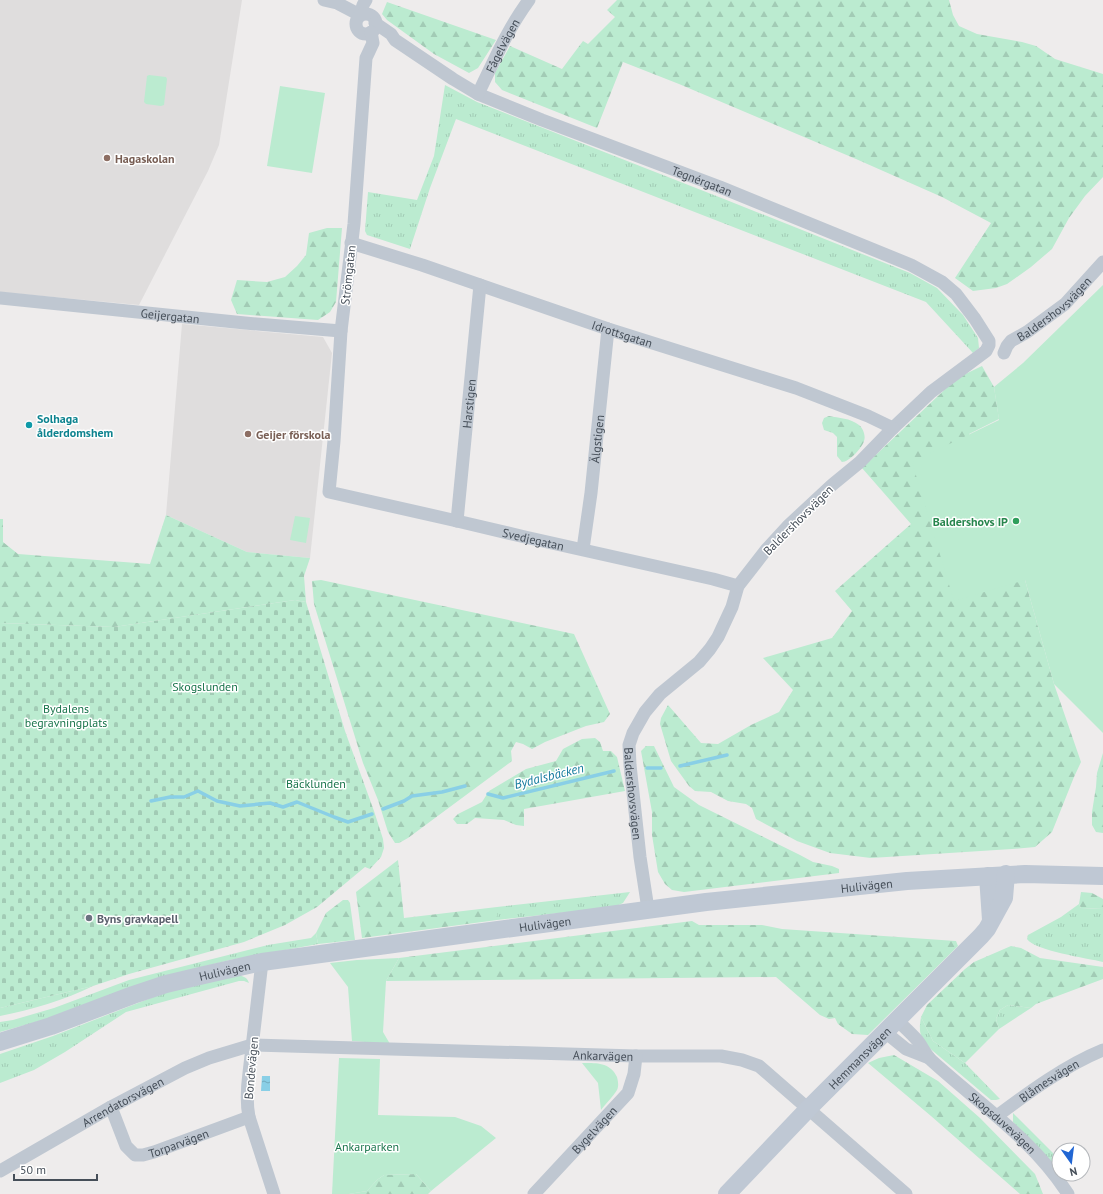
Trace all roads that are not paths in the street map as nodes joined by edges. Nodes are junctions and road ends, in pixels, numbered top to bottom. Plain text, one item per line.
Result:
1 (320, 0) edge
2 (324, 0) edge
3 (366, 0) edge
4 (374, 0) edge
5 (529, 0) edge
6 (366, 24) junction
7 (478, 94) junction
8 (351, 243) junction
9 (1103, 262) edge
10 (480, 285) junction
11 (0, 298) edge
12 (608, 329) junction
13 (341, 331) junction
14 (989, 344) joint
15 (1004, 353) dead end
16 (893, 428) junction
17 (329, 492) joint
18 (457, 521) junction
19 (583, 549) junction
20 (738, 586) junction
21 (1006, 874) junction
22 (988, 876) junction
23 (1103, 876) edge
24 (648, 909) junction
25 (991, 920) junction
26 (262, 962) junction
27 (891, 1026) junction
28 (0, 1042) edge
29 (252, 1045) junction
30 (1103, 1050) edge
31 (636, 1056) junction
32 (111, 1107) junction
33 (808, 1109) junction
34 (997, 1116) junction
35 (249, 1117) junction
36 (0, 1171) edge
37 (274, 1194) edge
38 (534, 1194) edge
39 (727, 1194) edge
40 (906, 1194) edge
41 (1068, 1194) edge

1 - 6 street, Tegnérgatan
2 - 6 street, Tegnérgatan
3 - 6 street, Strömgatan
4 - 6 street, Strömgatan
5 - 7 street, Fågelvägen
6 - 7 street, Tegnérgatan
6 - 8 street, Strömgatan
7 - 14 street, Tegnérgatan
8 - 10 street, Idrottsgatan
8 - 13 street, Strömgatan
9 - 15 street, Baldershovsvägen
10 - 12 street, Idrottsgatan
10 - 18 street, Harstigen
11 - 13 street, Geijergatan
12 - 16 street, Idrottsgatan
12 - 19 street, Älgstigen
13 - 17 street, Strömgatan
14 - 16 street, Baldershovsvägen
16 - 20 street, Baldershovsvägen
17 - 18 street, Svedjegatan
18 - 19 street, Svedjegatan
19 - 20 street, Svedjegatan
20 - 24 street, Baldershovsvägen
21 - 22 main road, Hulivägen
21 - 23 main road, Hulivägen
21 - 25 main road, Hemmansvägen
22 - 24 main road, Hulivägen
22 - 25 main road
24 - 26 main road, Hulivägen
25 - 27 main road, Hemmansvägen
26 - 28 main road, Hulivägen
26 - 29 street, Bondevägen
27 - 33 main road, Hemmansvägen
27 - 34 street, Skogsduvevägen
29 - 31 street, Ankarvägen
29 - 32 street, Arrendatorsvägen
29 - 35 street, Bondevägen
30 - 34 street, Blåmesvägen
31 - 33 street, Ankarvägen
31 - 38 street, Bygelvägen
32 - 35 street, Torparvägen
32 - 36 street, Arrendatorsvägen
33 - 39 main road, Hemmansvägen
33 - 40 street, Ankarvägen
34 - 41 street, Skogsduvevägen
35 - 37 street, Bondevägen

